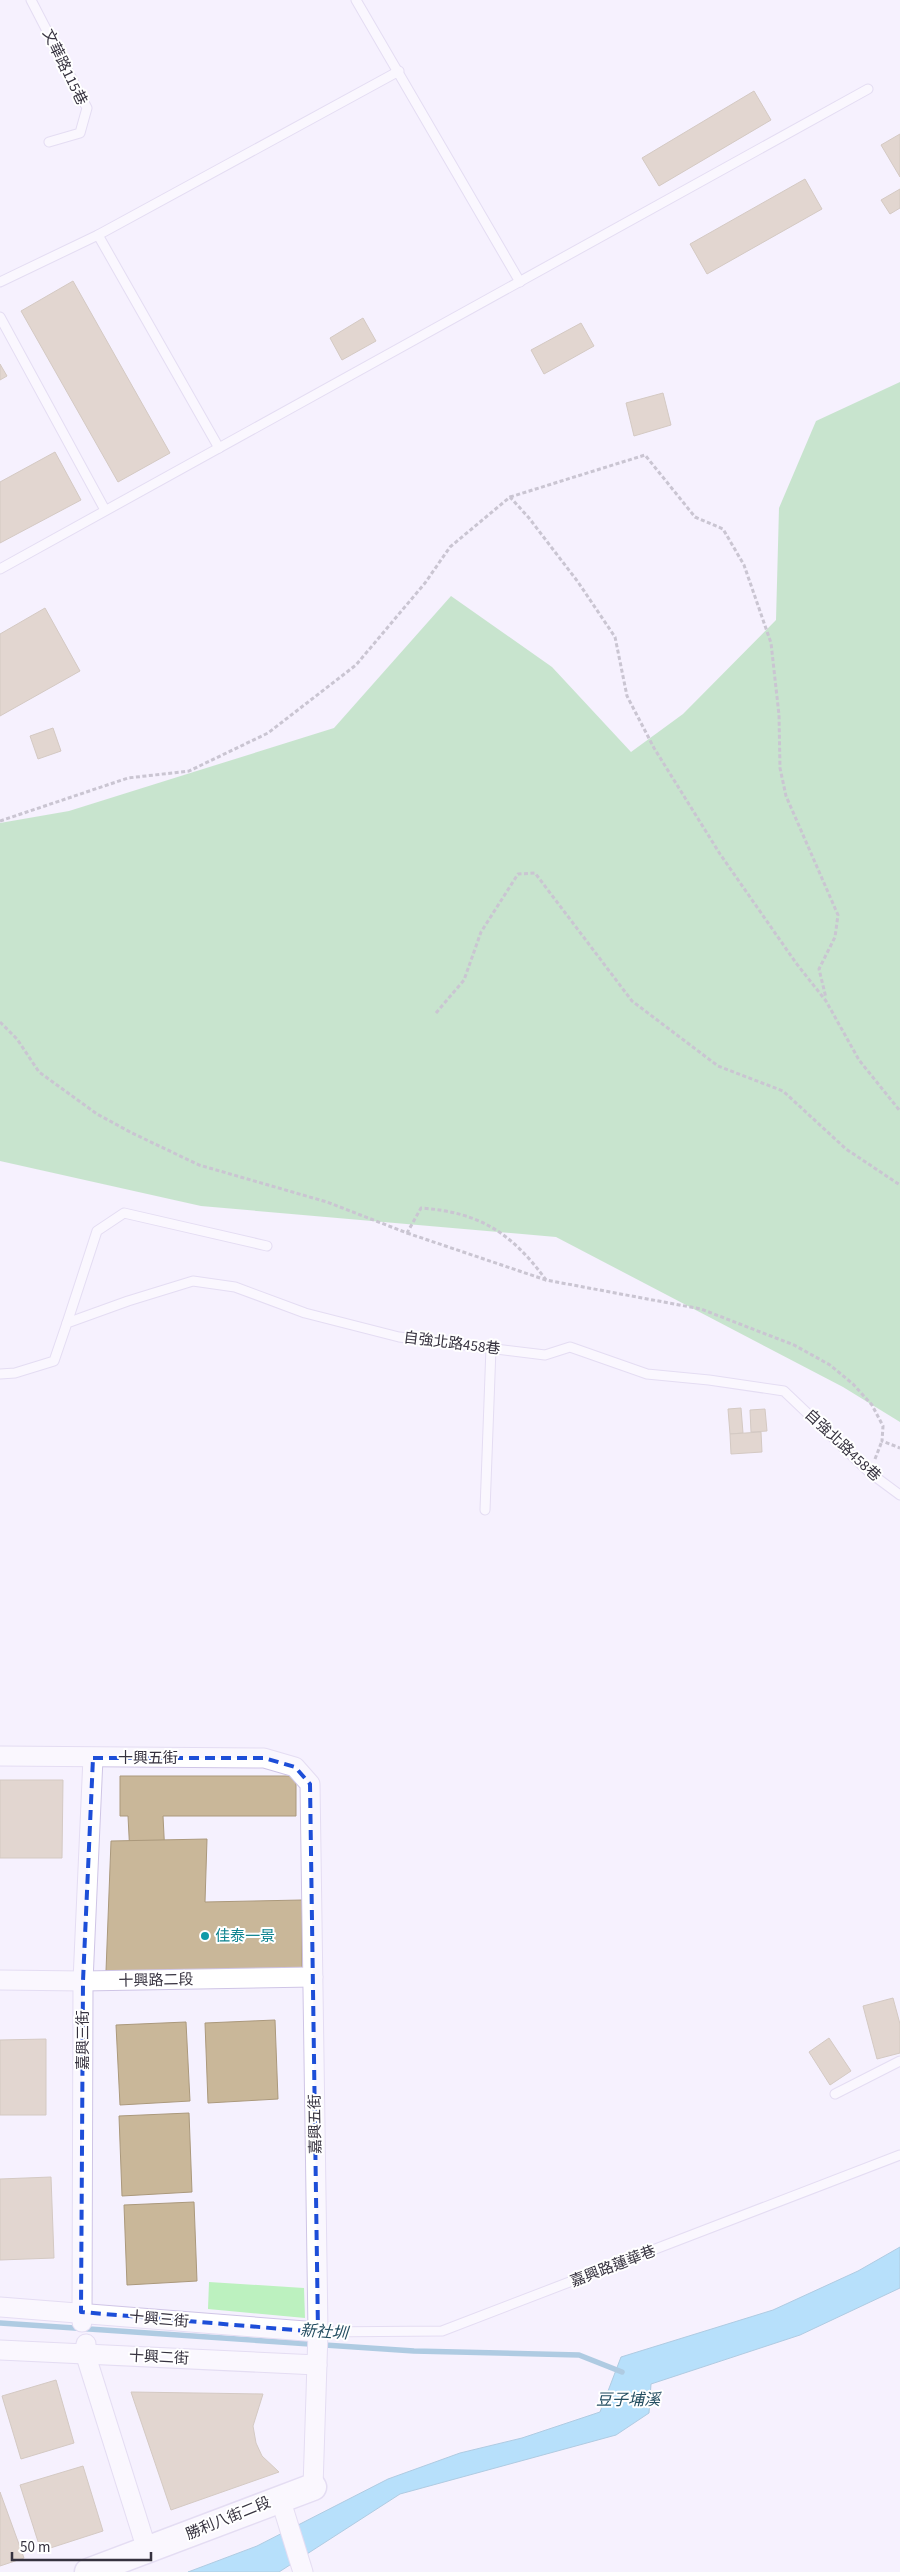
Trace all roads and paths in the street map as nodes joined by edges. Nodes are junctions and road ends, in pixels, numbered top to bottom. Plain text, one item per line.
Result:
1 (31, 0) edge
2 (356, 0) edge
3 (399, 71) junction
4 (868, 89) dead end
5 (49, 142) dead end
6 (98, 235) junction
7 (0, 282) edge
8 (520, 282) junction
9 (0, 317) edge
10 (219, 448) junction
11 (510, 498) junction
12 (105, 510) junction
13 (0, 569) edge
14 (0, 821) edge
15 (826, 1001) junction
16 (436, 1013) dead end
17 (0, 1022) edge
18 (900, 1111) edge
19 (900, 1185) edge
20 (407, 1233) junction
21 (267, 1246) dead end
22 (546, 1280) junction
23 (67, 1323) junction
24 (491, 1348) junction
25 (0, 1374) edge
26 (882, 1441) junction
27 (900, 1448) edge
28 (869, 1472) junction
29 (900, 1496) edge
30 (485, 1510) dead end
31 (0, 1756) edge
32 (93, 1758) junction
33 (295, 1767) joint
34 (313, 1977) junction
35 (0, 1980) edge
36 (83, 1981) junction
37 (900, 2061) edge
38 (835, 2094) dead end
39 (900, 2155) edge
40 (0, 2307) edge
41 (82, 2317) junction
42 (318, 2334) junction
43 (85, 2348) junction
44 (0, 2350) edge
45 (318, 2362) junction
46 (313, 2486) joint
47 (280, 2498) junction
48 (147, 2550) junction
49 (88, 2572) edge
50 (303, 2572) edge

1 - 5 lane, 文華路115巷
2 - 3 lane
3 - 6 lane
3 - 8 lane
4 - 8 lane
6 - 7 lane
6 - 10 lane
8 - 10 lane
9 - 12 lane
10 - 12 lane
11 - 14 path
11 - 15 path
11 - 15 path
12 - 13 lane
15 - 18 path
16 - 19 path
17 - 20 path
20 - 22 path
20 - 22 path
21 - 23 lane
22 - 26 path
23 - 24 lane, 自強北路458巷
23 - 25 lane
24 - 28 lane, 自強北路458巷
24 - 30 lane
26 - 27 path
26 - 28 path
28 - 29 lane, 自強北路458巷
31 - 32 street, 十興五街
32 - 33 street, 十興五街
32 - 36 street, 嘉興三街
33 - 34 street, 嘉興五街
34 - 36 street, 十興路二段
34 - 42 street, 嘉興五街
35 - 36 street, 十興路二段
36 - 41 street, 嘉興三街
37 - 38 lane
39 - 42 lane, 嘉興路蓮華巷
40 - 41 street, 十興三街
41 - 42 street, 十興三街
42 - 45 street, 嘉興五街
43 - 44 street, 十興二街
43 - 45 street, 十興二街
43 - 48 street
45 - 46 street, 嘉興五街
46 - 47 street, 勝利八街二段
47 - 48 street, 勝利八街二段
47 - 50 street
48 - 49 street, 勝利八街二段

